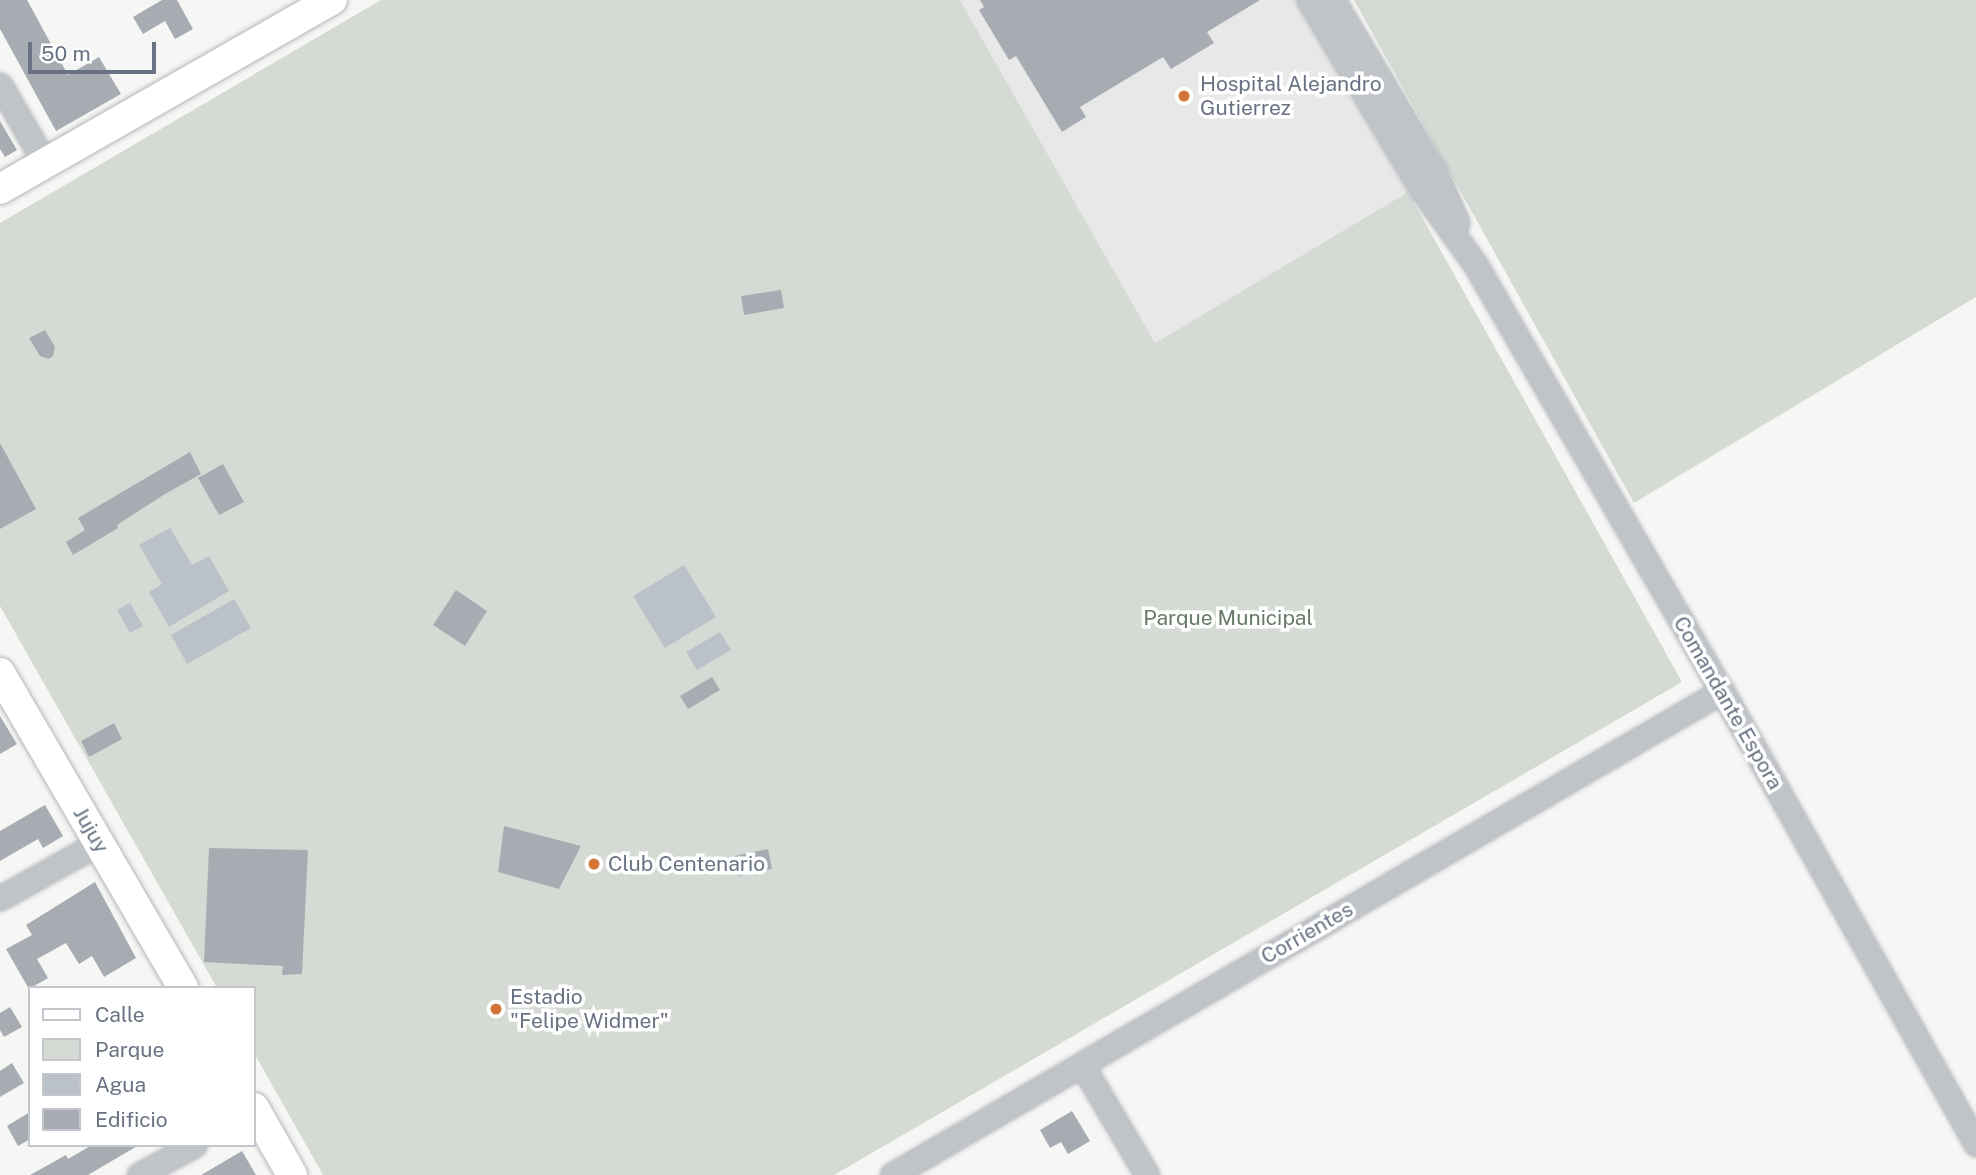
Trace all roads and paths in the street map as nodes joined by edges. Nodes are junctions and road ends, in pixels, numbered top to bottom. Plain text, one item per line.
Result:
1 (1309, 0) edge
2 (1333, 0) edge
3 (316, 4) edge
4 (0, 85) edge
5 (45, 163) junction
6 (0, 189) edge
7 (1475, 264) junction
8 (0, 673) edge
9 (1722, 691) junction
10 (99, 843) junction
11 (0, 898) edge
12 (182, 986) edge
13 (1082, 1065) junction
14 (256, 1113) edge
15 (1976, 1144) edge
16 (190, 1147) edge
17 (926, 1166) edge
18 (139, 1175) edge
19 (292, 1175) edge
20 (892, 1175) edge
21 (1147, 1175) edge

1 - 7 street, Comandante Espora
2 - 7 street, Comandante Espora
3 - 5 main road
4 - 5 street
5 - 6 main road
7 - 9 street, Comandante Espora
8 - 10 main road, Jujuy
9 - 13 street, Corrientes
9 - 15 street, Comandante Espora
10 - 11 street
10 - 12 main road, Jujuy
13 - 17 street, Corrientes
13 - 21 street
14 - 19 main road
16 - 18 street
17 - 20 street, Corrientes

